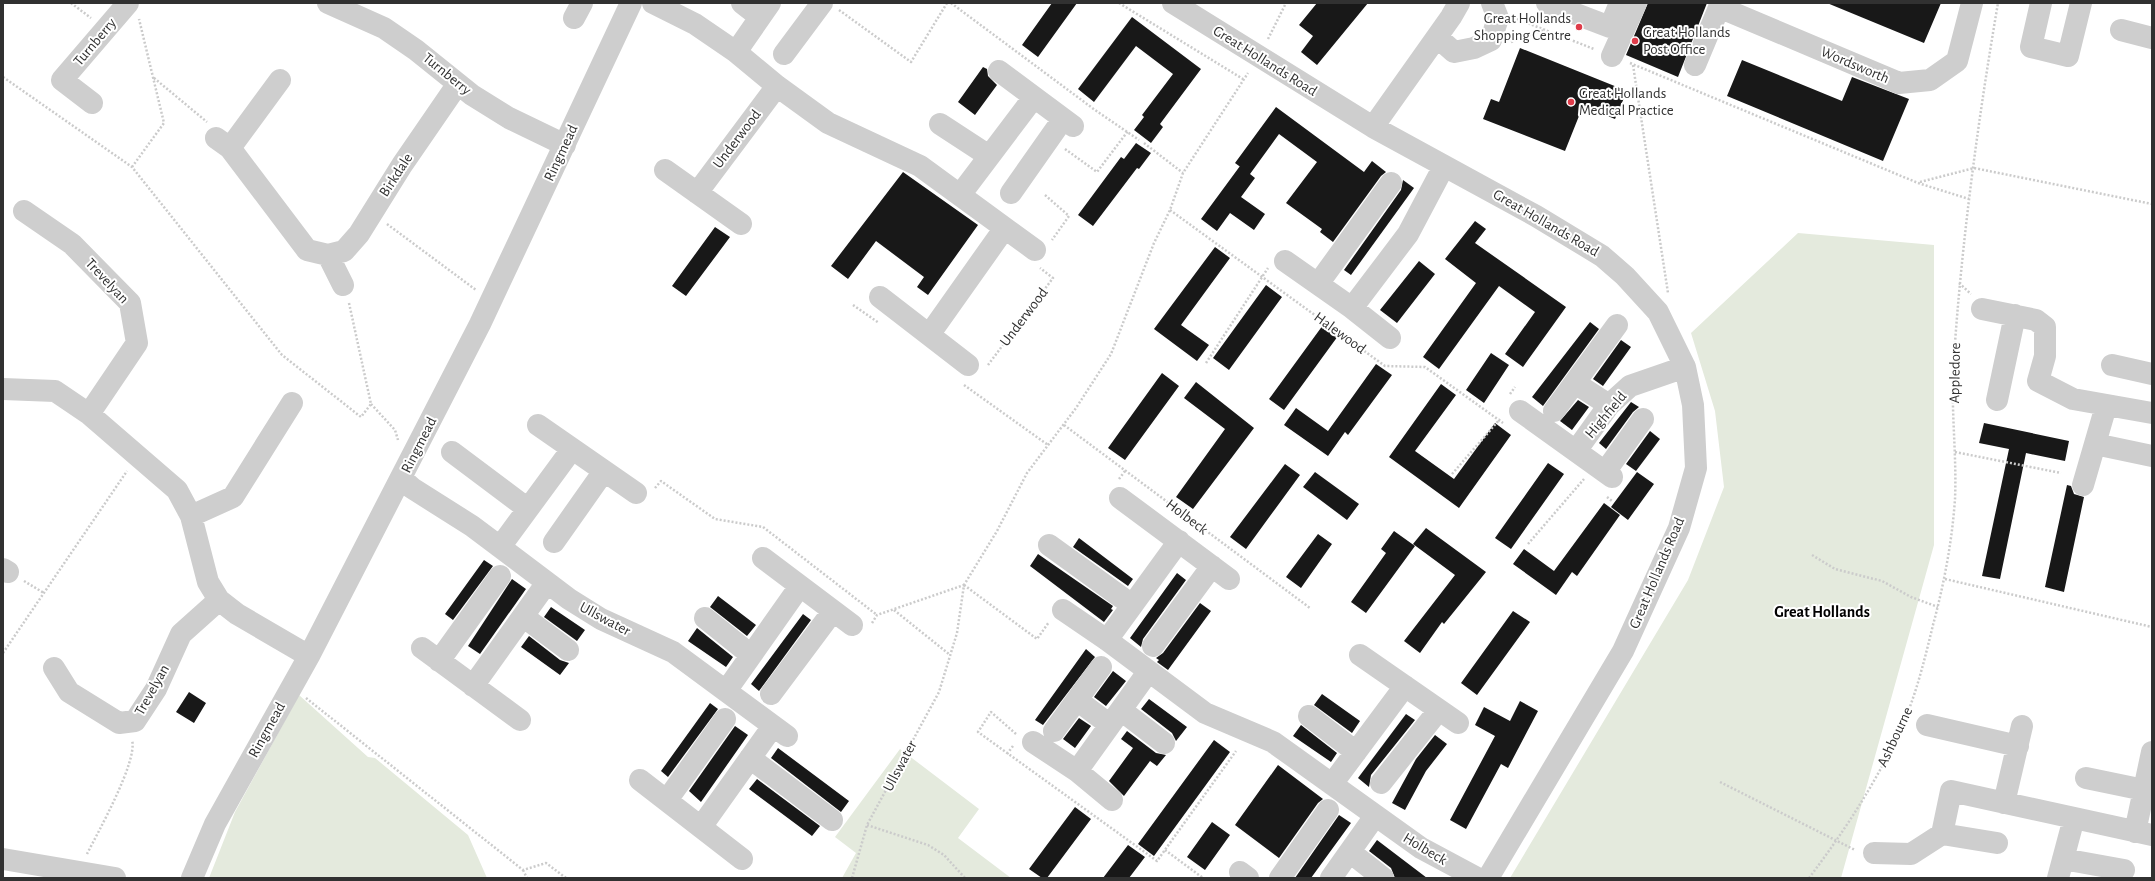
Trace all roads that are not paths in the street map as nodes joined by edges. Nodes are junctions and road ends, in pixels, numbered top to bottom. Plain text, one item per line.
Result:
1 (328, 3) edge
2 (631, 3) edge
3 (653, 3) edge
4 (742, 3) edge
5 (1173, 3) edge
6 (1459, 3) edge
7 (1492, 3) edge
8 (1547, 3) edge
9 (1620, 3) edge
10 (1636, 3) edge
11 (1972, 3) edge
12 (2041, 3) edge
13 (2081, 3) edge
14 (828, 5) edge
15 (1720, 5) edge
16 (765, 10) edge
17 (133, 11) edge
18 (2121, 30) dead end
19 (1437, 38) junction
20 (2152, 38) edge
21 (736, 52) junction
22 (784, 54) dead end
23 (1612, 56) road end
24 (1695, 65) dead end
25 (999, 71) dead end
26 (280, 80) dead end
27 (458, 85) junction
28 (777, 86) junction
29 (1034, 97) junction
30 (92, 102) dead end
31 (940, 124) dead end
32 (1373, 127) junction
33 (566, 145) junction
34 (989, 156) junction
35 (1444, 166) junction
36 (665, 170) dead end
37 (1391, 183) dead end
38 (697, 193) junction
39 (1011, 193) dead end
40 (960, 195) junction
41 (24, 211) dead end
42 (741, 224) dead end
43 (1004, 229) junction
44 (1040, 252) road end
45 (328, 255) junction
46 (1285, 261) road end
47 (1318, 284) junction
48 (343, 285) road end
49 (880, 297) dead end
50 (1352, 308) junction
51 (1982, 309) dead end
52 (2015, 315) junction
53 (1617, 325) dead end
54 (929, 335) junction
55 (1390, 338) dead end
56 (2112, 365) dead end
57 (1685, 367) junction
58 (975, 372) road end
59 (2152, 374) edge
60 (1575, 383) junction
61 (3, 389) edge
62 (1997, 400) dead end
63 (292, 403) dead end
64 (1609, 405) junction
65 (2106, 406) junction
66 (1509, 408) road end
67 (1554, 411) dead end
68 (90, 414) junction
69 (2152, 414) edge
70 (1643, 419) dead end
71 (538, 425) dead end
72 (2095, 444) junction
73 (572, 449) junction
74 (1576, 451) junction
75 (452, 452) dead end
76 (2152, 456) edge
77 (604, 471) junction
78 (402, 479) junction
79 (2083, 485) dead end
80 (636, 493) dead end
81 (1120, 498) dead end
82 (528, 509) junction
83 (191, 516) junction
84 (1179, 541) junction
85 (554, 542) dead end
86 (1049, 545) dead end
87 (500, 547) junction
88 (763, 558) dead end
89 (1212, 566) junction
90 (500, 576) dead end
91 (1230, 579) dead end
92 (546, 584) junction
93 (800, 586) junction
94 (219, 600) junction
95 (1132, 605) junction
96 (1063, 610) road end
97 (834, 611) junction
98 (524, 617) junction
99 (705, 618) dead end
100 (860, 626) road end
101 (1107, 640) junction
102 (1153, 646) dead end
103 (422, 648) dead end
104 (568, 650) dead end
105 (1360, 654) dead end
106 (751, 655) junction
107 (309, 656) junction
108 (439, 661) junction
109 (1101, 667) dead end
110 (54, 668) dead end
111 (1148, 672) junction
112 (473, 686) junction
113 (1405, 686) junction
114 (726, 691) junction
115 (771, 694) dead end
116 (1077, 700) junction
117 (1438, 711) junction
118 (1308, 716) dead end
119 (1115, 718) junction
120 (725, 719) dead end
121 (520, 720) dead end
122 (1458, 723) dead end
123 (1927, 725) dead end
124 (1054, 731) dead end
125 (1033, 742) dead end
126 (1164, 742) dead end
127 (1356, 752) junction
128 (2152, 752) edge
129 (750, 758) junction
130 (1077, 771) junction
131 (2086, 778) dead end
132 (640, 780) dead end
133 (1381, 783) dead end
134 (1332, 784) junction
135 (2144, 790) junction
136 (667, 800) junction
137 (1112, 800) dead end
138 (2004, 803) junction
139 (1328, 810) dead end
140 (1375, 816) junction
141 (2074, 818) junction
142 (832, 820) dead end
143 (701, 827) junction
144 (2144, 833) edge
145 (1942, 834) junction
146 (1997, 843) dead end
147 (1350, 852) junction
148 (1874, 853) dead end
149 (3, 859) edge
150 (742, 859) dead end
151 (2061, 868) edge
152 (2124, 870) dead end
153 (72, 873) edge
154 (114, 878) edge
155 (192, 878) edge
156 (1280, 878) edge
157 (1331, 878) edge
158 (1383, 878) edge
159 (1477, 878) edge
160 (1488, 878) edge

1 - 27 street, Turnberry
2 - 33 street, Ringmead
3 - 21 street
4 - 16 street
5 - 32 street, Great Hollands Road
6 - 19 street
7 - 19 street
8 - 9 street
10 - 23 street
11 - 15 street, Wordsworth
12 - 13 street
14 - 22 street
15 - 24 street, Wordsworth
16 - 21 street
17 - 30 street, Turnberry
18 - 20 street
19 - 32 street
21 - 28 street
25 - 29 street
26 - 45 street
27 - 33 street, Turnberry
27 - 45 street, Birkdale
28 - 38 street, Underwood
28 - 40 street
29 - 34 street
29 - 39 street
31 - 34 street
32 - 35 street, Great Hollands Road
33 - 78 street, Ringmead
34 - 40 street
35 - 50 street, Halewood
35 - 57 street, Great Hollands Road
36 - 38 street
37 - 47 street
38 - 42 street
40 - 43 street
41 - 68 street, Trevelyan
43 - 44 street
43 - 54 street
45 - 48 street
46 - 47 street, Halewood
47 - 50 street, Halewood
49 - 54 street
50 - 55 street, Halewood
51 - 52 street
52 - 62 street
52 - 65 street
53 - 60 street
54 - 58 street
56 - 59 street
57 - 64 street, Highfield
57 - 160 street, Great Hollands Road
60 - 64 street
60 - 67 street
61 - 68 street
63 - 83 street
64 - 74 street, Highfield
65 - 69 street
65 - 72 street
66 - 74 street, Highfield
68 - 83 street
70 - 74 street, Highfield
71 - 73 street
72 - 76 street
72 - 79 street
73 - 77 street
73 - 82 street
75 - 82 street
77 - 80 street
77 - 85 street
78 - 87 street, Ullswater
78 - 107 street, Ringmead
81 - 84 street, Holbeck
82 - 87 street
83 - 94 street
84 - 89 street, Holbeck
84 - 95 street, Holbeck
86 - 95 street
87 - 92 street, Ullswater
88 - 93 street
89 - 91 street, Holbeck
89 - 102 street
90 - 108 street
92 - 98 street
92 - 114 street, Ullswater
93 - 97 street
93 - 106 street
94 - 107 street
94 - 110 street, Trevelyan
95 - 101 street, Holbeck
96 - 101 street, Holbeck
97 - 100 street
97 - 115 street
98 - 104 street
98 - 112 street
99 - 106 street
101 - 111 street, Holbeck
103 - 108 street
105 - 113 street
106 - 114 street
107 - 155 street, Ringmead
108 - 112 street
109 - 116 street
111 - 119 street
111 - 134 street, Holbeck
112 - 121 street
113 - 117 street
113 - 127 street
114 - 129 street, Ullswater
116 - 119 street
116 - 124 street
117 - 122 street
117 - 133 street
118 - 127 street
119 - 126 street
119 - 130 street
120 - 136 street
123 - 138 street
125 - 130 street
127 - 134 street
128 - 135 street
129 - 142 street
129 - 143 street, Ullswater
130 - 137 street
131 - 135 street
132 - 136 street
134 - 140 street, Holbeck
135 - 144 street
136 - 143 street
138 - 141 street
138 - 145 street
139 - 156 street
140 - 147 street
140 - 159 street, Holbeck
141 - 144 street
141 - 151 street
143 - 150 street
145 - 146 street
145 - 148 street
147 - 157 street
147 - 158 street
149 - 153 street
151 - 152 street
153 - 154 street

